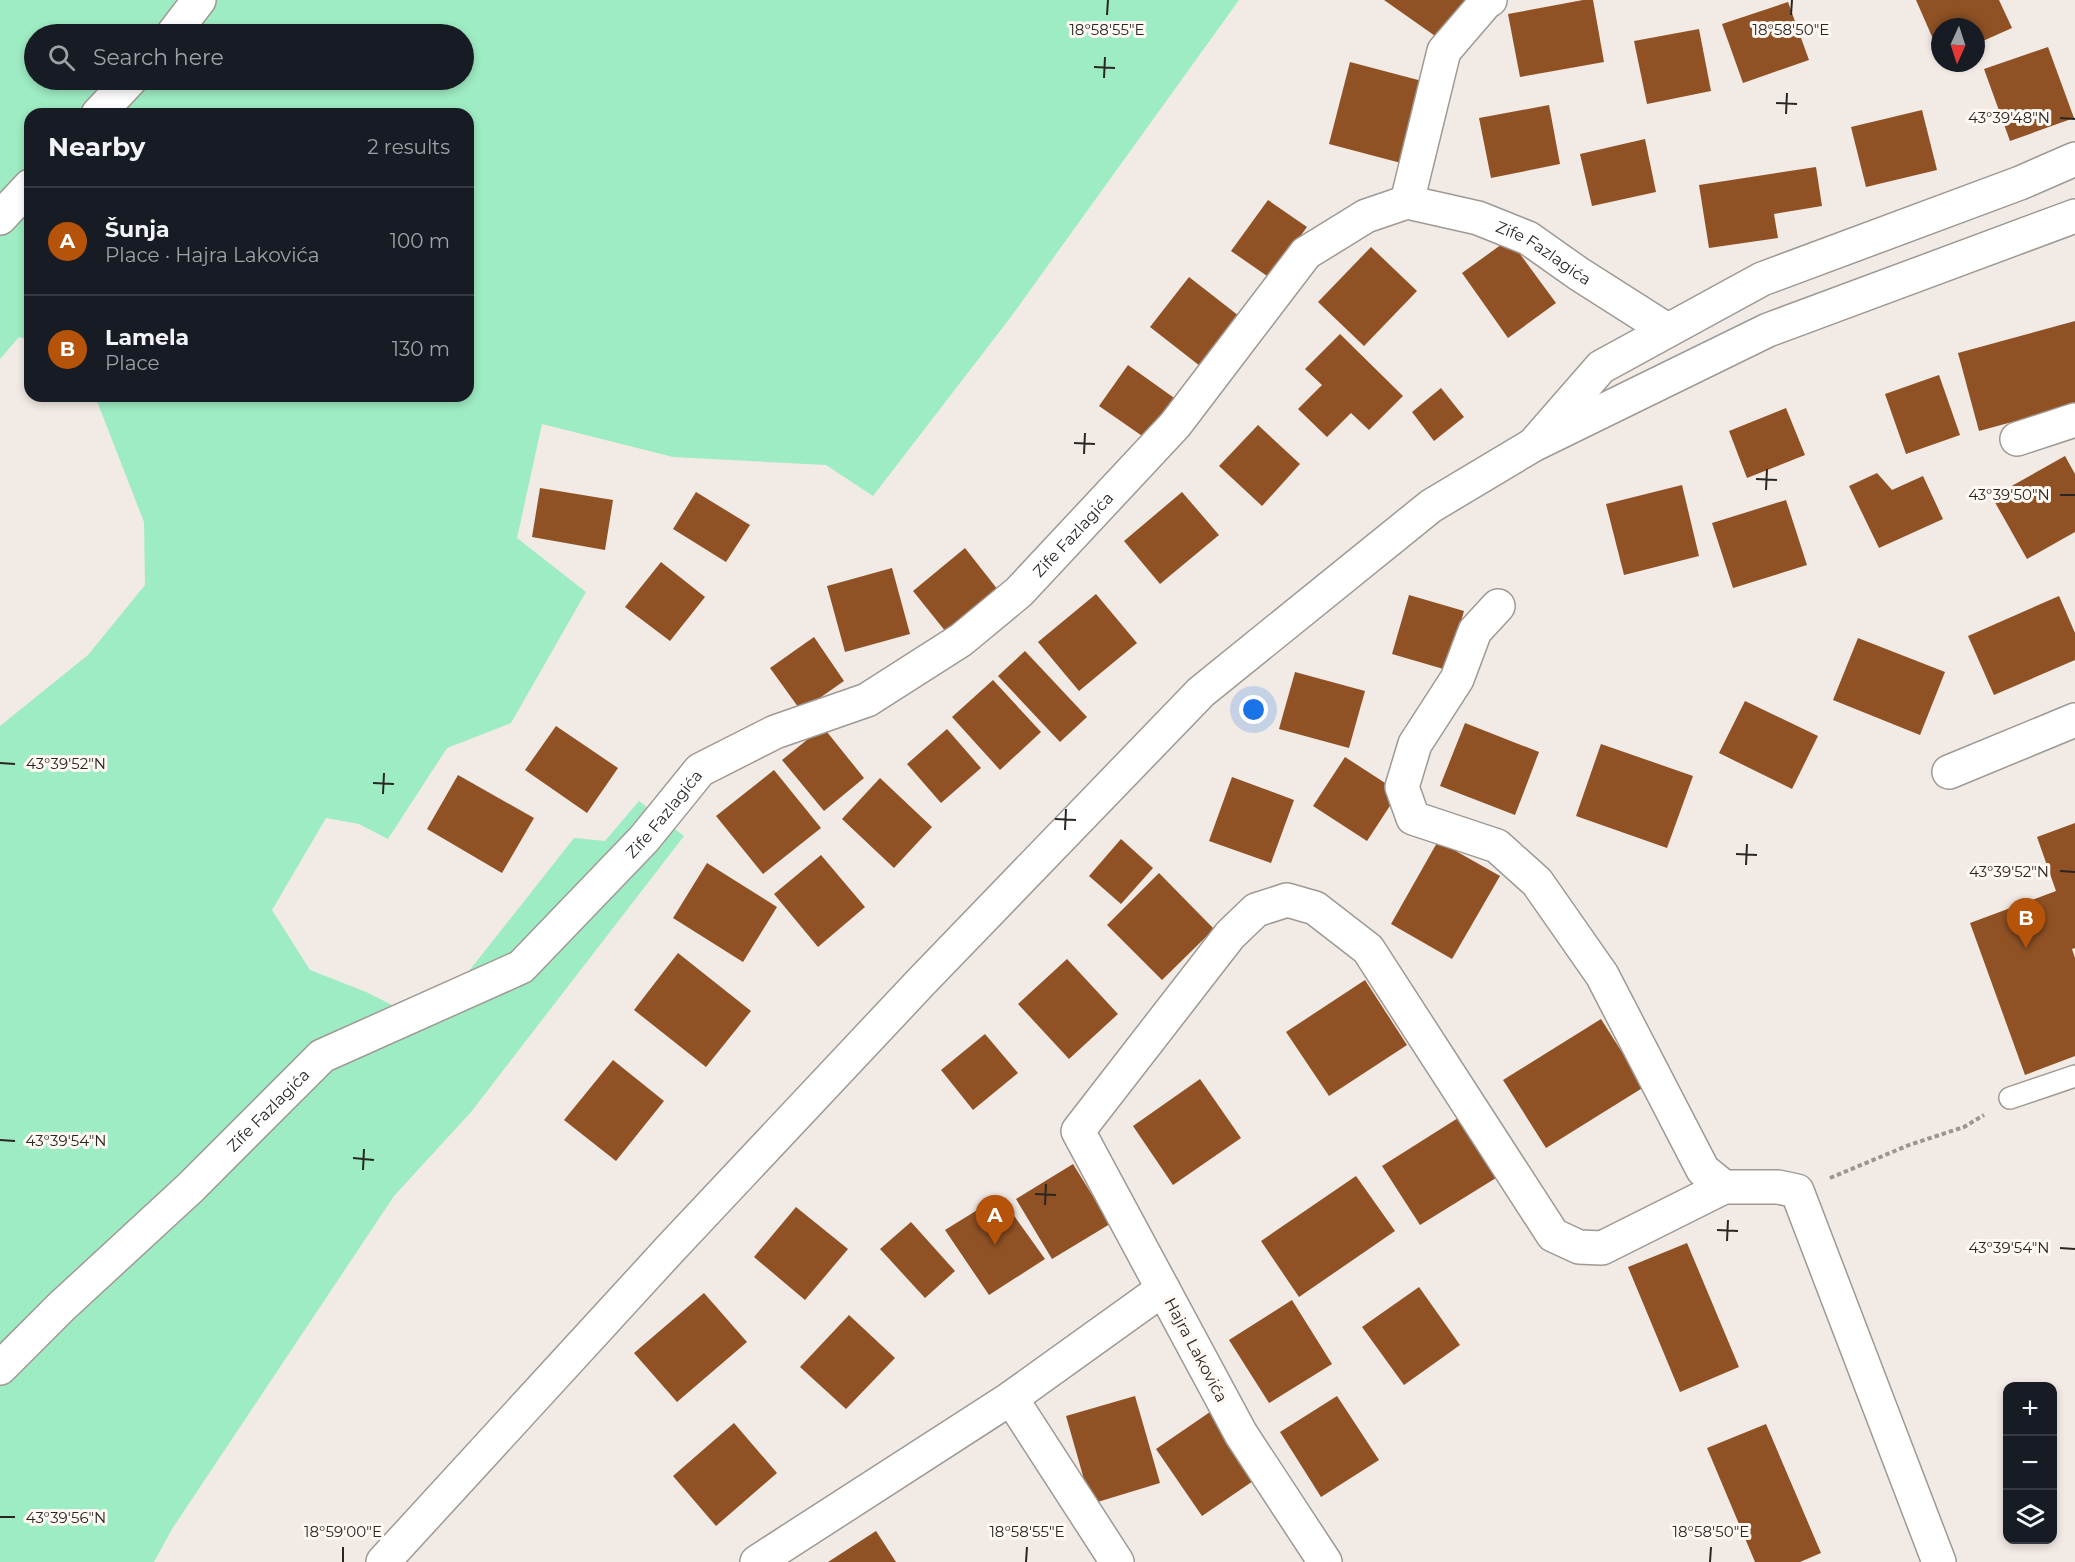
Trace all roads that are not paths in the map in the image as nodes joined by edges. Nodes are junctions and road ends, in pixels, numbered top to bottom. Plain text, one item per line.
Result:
1 (199, 0) edge
2 (1490, 0) edge
3 (181, 24) edge
4 (121, 90) edge
5 (104, 108) edge
6 (2075, 159) edge
7 (24, 192) edge
8 (1407, 202) junction
9 (2075, 216) edge
10 (0, 218) edge
11 (1667, 330) junction
12 (2075, 420) edge
13 (2017, 439) dead end
14 (1533, 445) junction
15 (1498, 606) dead end
16 (2075, 720) edge
17 (1949, 772) dead end
18 (2075, 1076) edge
19 (2010, 1098) road end
20 (1724, 1187) junction
21 (1163, 1289) junction
22 (0, 1368) edge
23 (1011, 1398) junction
24 (382, 1562) edge
25 (757, 1562) edge
26 (1117, 1562) edge
27 (1325, 1562) edge
28 (1939, 1562) edge

1 - 3 street
2 - 8 street
4 - 5 street
6 - 11 street
7 - 10 street
8 - 11 street, Zife Fazlagića
8 - 22 street, Zife Fazlagića
9 - 14 street
11 - 14 street
12 - 13 street
14 - 24 street
15 - 20 street
16 - 17 street
18 - 19 lane
20 - 21 street, Hajra Lakovića
20 - 28 street
21 - 23 street
21 - 27 street, Hajra Lakovića
23 - 25 street
23 - 26 street

